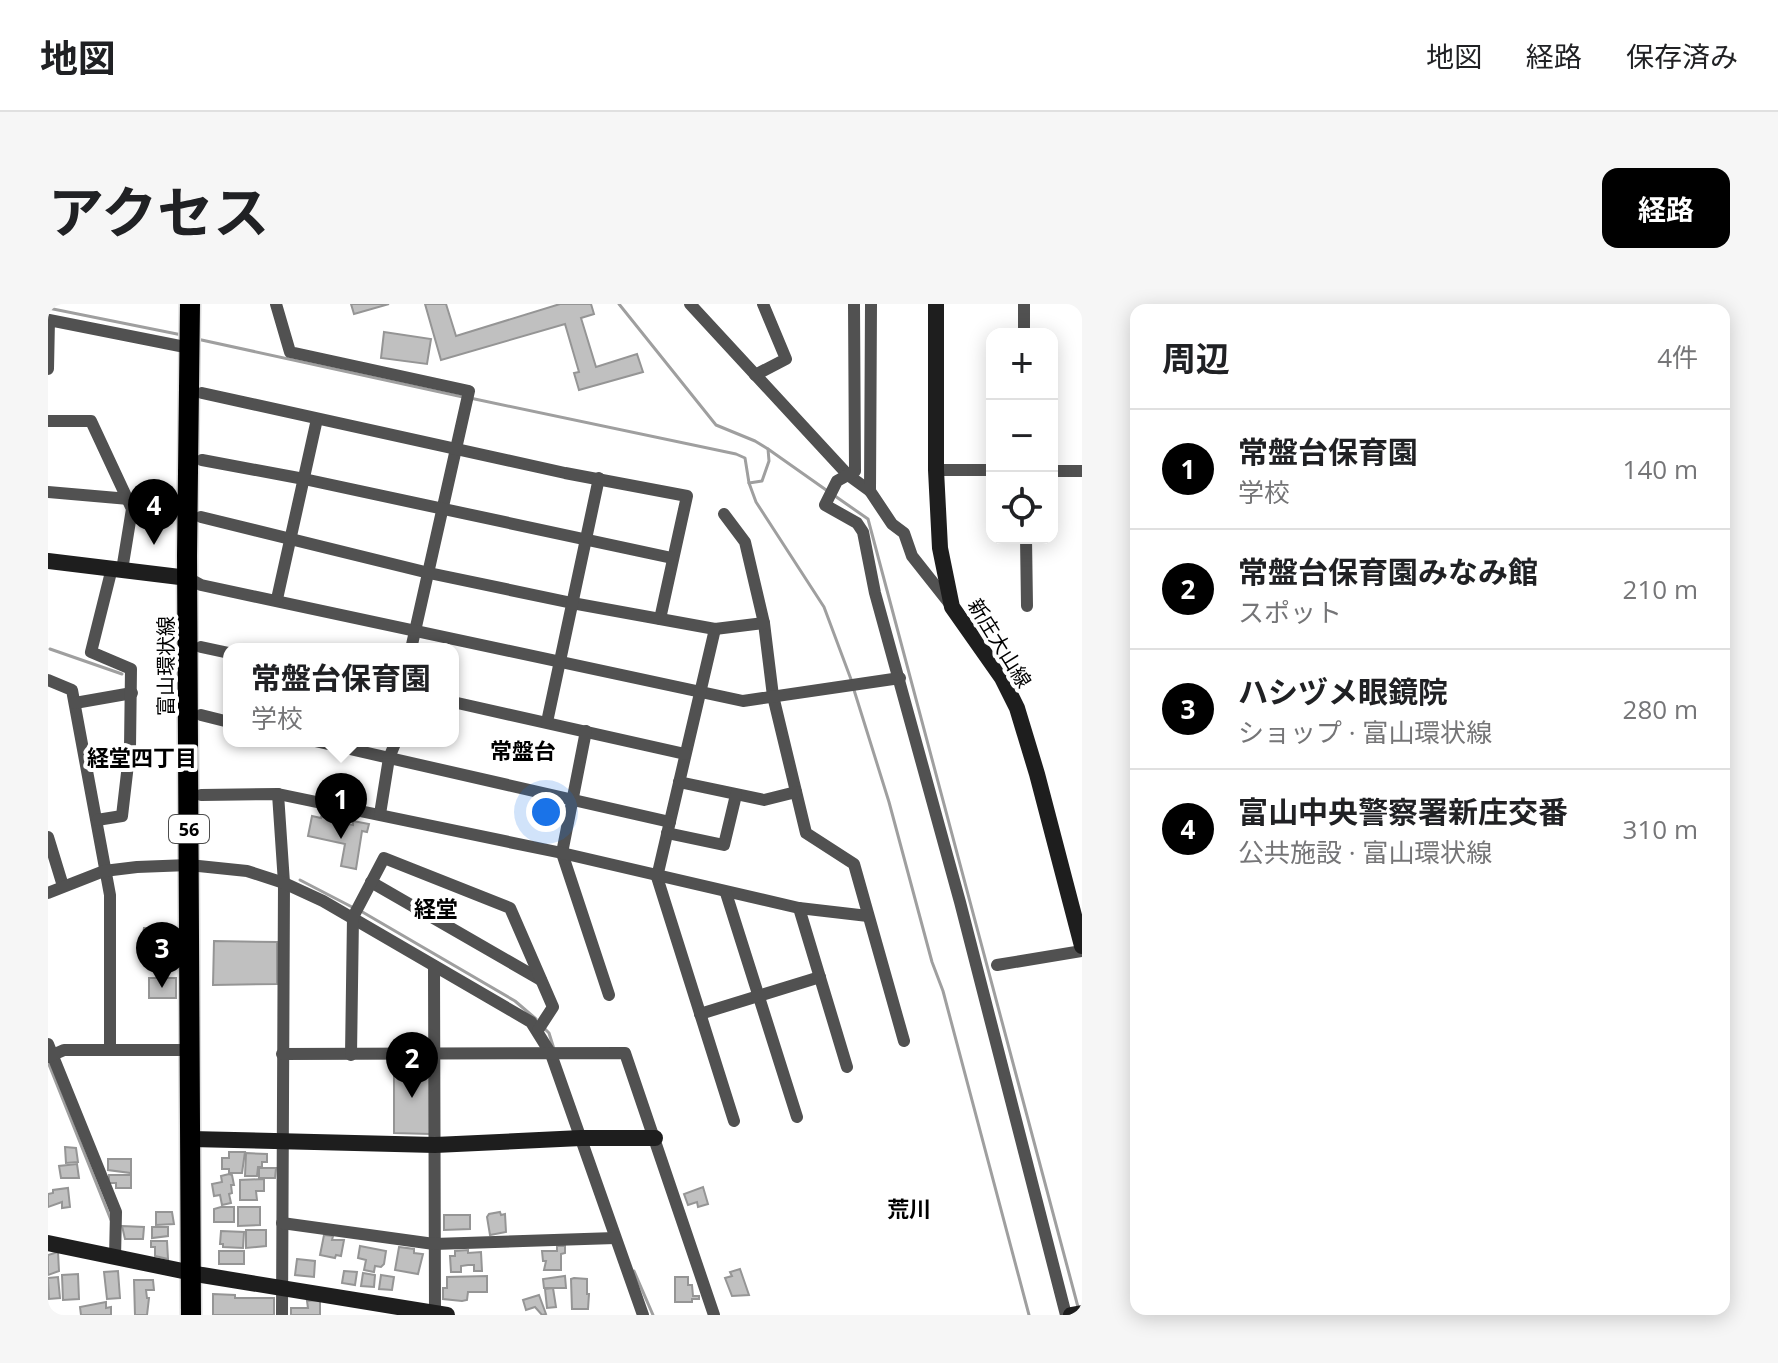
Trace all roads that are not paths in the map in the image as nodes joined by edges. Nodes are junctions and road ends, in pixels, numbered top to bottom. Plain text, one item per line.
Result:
1 (190, 304) edge
2 (200, 304) edge
3 (276, 304) edge
4 (690, 304) edge
5 (763, 304) edge
6 (854, 304) edge
7 (871, 304) edge
8 (936, 304) edge
9 (1024, 304) edge
10 (1024, 328) edge
11 (194, 339) junction
12 (48, 369) edge
13 (755, 375) junction
14 (202, 393) junction
15 (317, 419) junction
16 (48, 421) edge
17 (456, 447) junction
18 (202, 460) junction
19 (936, 470) junction
20 (986, 470) edge
21 (1058, 471) edge
22 (1082, 471) edge
23 (599, 478) junction
24 (843, 478) junction
25 (304, 479) junction
26 (870, 491) junction
27 (48, 492) edge
28 (129, 499) junction
29 (442, 511) junction
30 (724, 514) dead end
31 (201, 517) junction
32 (290, 539) junction
33 (585, 539) junction
34 (1026, 544) edge
35 (672, 558) junction
36 (48, 561) edge
37 (117, 569) junction
38 (429, 573) junction
39 (195, 581) junction
40 (277, 599) junction
41 (572, 603) junction
42 (1027, 606) dead end
43 (952, 607) junction
44 (660, 619) junction
45 (764, 623) junction
46 (417, 629) junction
47 (715, 629) junction
48 (413, 643) edge
49 (201, 647) junction
50 (223, 652) edge
51 (559, 660) junction
52 (900, 678) junction
53 (48, 680) edge
54 (700, 691) junction
55 (132, 693) junction
56 (773, 696) junction
57 (75, 703) junction
58 (459, 703) edge
59 (201, 715) junction
60 (223, 720) edge
61 (547, 722) junction
62 (586, 731) junction
63 (341, 747) edge
64 (394, 747) edge
65 (685, 754) junction
66 (389, 758) junction
67 (679, 782) junction
68 (796, 792) junction
69 (278, 794) junction
70 (201, 795) junction
71 (736, 795) junction
72 (574, 799) junction
73 (380, 814) junction
74 (97, 820) junction
75 (668, 827) junction
76 (48, 837) edge
77 (562, 853) junction
78 (195, 866) junction
79 (106, 871) junction
80 (657, 877) junction
81 (371, 882) junction
82 (284, 883) junction
83 (63, 886) junction
84 (48, 893) edge
85 (726, 893) junction
86 (799, 908) junction
87 (868, 916) junction
88 (353, 917) junction
89 (1082, 949) edge
90 (997, 965) dead end
91 (434, 966) junction
92 (820, 977) junction
93 (541, 980) junction
94 (609, 995) dead end
95 (758, 995) junction
96 (700, 1014) junction
97 (538, 1030) junction
98 (904, 1041) dead end
99 (110, 1050) junction
100 (190, 1050) junction
101 (49, 1052) edge
102 (282, 1054) junction
103 (434, 1054) junction
104 (551, 1054) junction
105 (351, 1055) junction
106 (847, 1067) dead end
107 (797, 1117) dead end
108 (734, 1121) dead end
109 (581, 1138) junction
110 (655, 1138) junction
111 (197, 1139) junction
112 (281, 1142) junction
113 (435, 1145) junction
114 (282, 1223) junction
115 (615, 1238) junction
116 (48, 1243) edge
117 (434, 1244) junction
118 (115, 1258) junction
119 (196, 1274) junction
120 (283, 1287) junction
121 (1082, 1313) edge
122 (439, 1314) edge
123 (191, 1315) edge
124 (202, 1315) edge
125 (282, 1315) edge
126 (643, 1315) edge
127 (714, 1315) edge
128 (1068, 1315) edge

1 - 11 main road, 富山環状線 / 56
2 - 11 main road, 富山環状線 / 56
3 - 17 street
4 - 13 street
5 - 13 street
6 - 24 street
7 - 26 street
8 - 19 street, 新庄大山線
9 - 10 street
11 - 12 street
11 - 14 main road, 富山環状線 / 56
11 - 39 main road, 富山環状線 / 56
13 - 24 street
14 - 15 street
14 - 18 main road, 富山環状線 / 56
15 - 17 street
15 - 25 street
16 - 28 street
17 - 23 street
17 - 29 street
18 - 25 street
18 - 31 main road, 富山環状線 / 56
19 - 20 street
19 - 43 street, 新庄大山線
21 - 22 street
23 - 33 street
23 - 35 street
24 - 26 street
24 - 52 street
25 - 29 street
25 - 32 street
26 - 43 street
27 - 28 street
28 - 37 street
29 - 33 street
29 - 38 street
30 - 45 street
31 - 32 street
31 - 39 main road, 富山環状線 / 56
32 - 38 street
32 - 40 street
33 - 35 street
33 - 41 street
34 - 42 street
35 - 44 street
36 - 37 street
37 - 39 street
37 - 55 street
38 - 41 street
38 - 46 street
39 - 40 street
39 - 49 main road, 富山環状線 / 56
39 - 78 main road, 富山環状線 / 56
40 - 46 street
41 - 44 street
41 - 51 street
43 - 89 street, 新庄大山線
44 - 47 street
45 - 47 street
45 - 56 street
46 - 48 street
46 - 51 street
47 - 54 street
49 - 50 street
49 - 59 main road, 富山環状線 / 56
51 - 54 street
51 - 61 street
52 - 56 street
52 - 128 street
53 - 57 street
54 - 56 street
54 - 65 street
55 - 57 street
55 - 74 street
56 - 68 street
57 - 74 street
58 - 61 street
59 - 60 street
59 - 70 main road, 富山環状線 / 56
61 - 62 street
62 - 65 street
62 - 72 street
63 - 66 street
64 - 66 street
65 - 67 street
66 - 72 street
66 - 73 street
67 - 71 street
67 - 75 street
68 - 71 street
68 - 87 street
69 - 70 street
69 - 73 street
69 - 82 street
70 - 78 main road, 富山環状線 / 56
71 - 75 street
72 - 75 street
72 - 77 street
73 - 77 street
74 - 79 street
75 - 80 street
76 - 83 street
77 - 80 street
77 - 94 street
78 - 79 street
78 - 82 street
78 - 100 main road, 富山環状線 / 56
78 - 111 main road, 富山環状線 / 56
79 - 83 street
79 - 99 street
80 - 85 street
80 - 96 street
81 - 88 street
81 - 93 street
81 - 93 street
82 - 88 street
82 - 102 street
83 - 84 street
85 - 86 street
85 - 95 street
86 - 87 street
86 - 92 street
87 - 98 street
88 - 91 street
88 - 105 street
89 - 90 street
91 - 97 street
91 - 103 street
92 - 95 street
92 - 106 street
93 - 97 street
95 - 96 street
95 - 107 street
96 - 108 street
97 - 104 street
99 - 100 street
99 - 101 street
100 - 111 main road, 富山環状線 / 56
101 - 118 street
102 - 105 street
102 - 112 street
103 - 104 street
103 - 105 street
103 - 113 street
104 - 109 street
104 - 110 street
109 - 110 street
109 - 113 street
109 - 115 street
110 - 127 street
111 - 112 street
111 - 119 main road, 富山環状線 / 56
112 - 113 street
112 - 114 street
113 - 117 street
114 - 117 street
114 - 120 street
115 - 117 street
115 - 126 street
116 - 118 street
117 - 122 street
118 - 119 street
119 - 120 street
119 - 123 main road, 富山環状線 / 56
119 - 124 main road, 富山環状線 / 56
120 - 122 street
120 - 125 street
121 - 128 street

